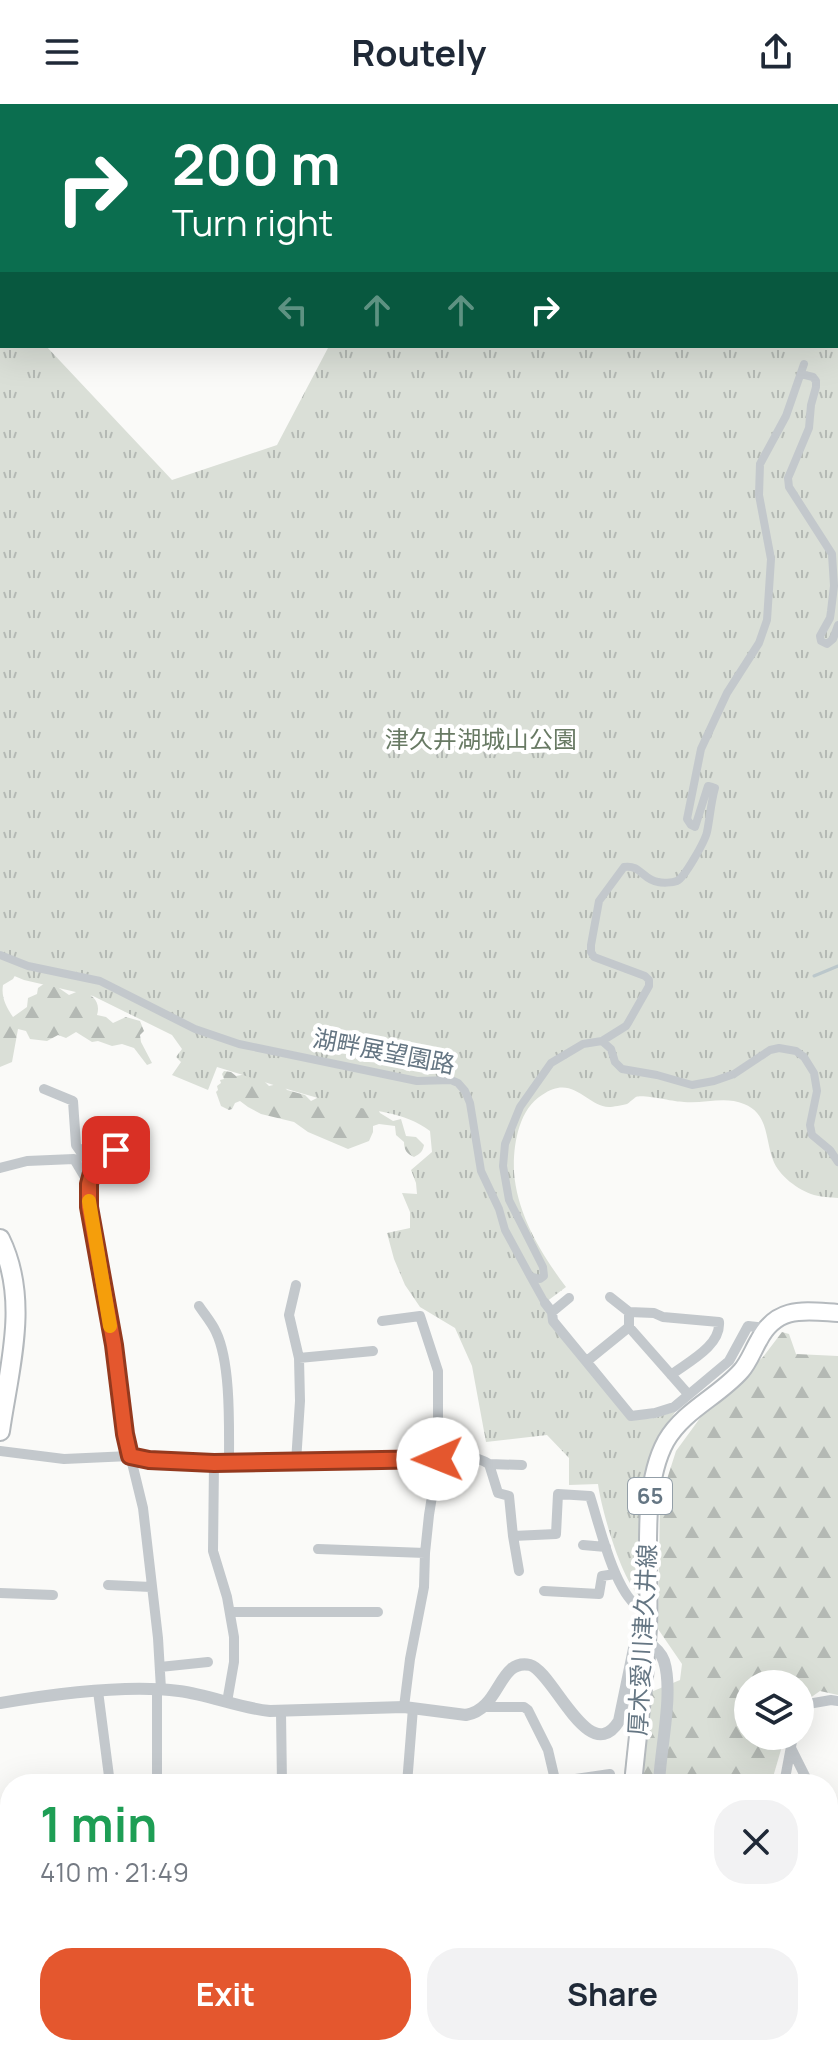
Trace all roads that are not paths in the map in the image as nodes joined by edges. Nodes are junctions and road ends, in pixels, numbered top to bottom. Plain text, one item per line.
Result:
1 (804, 364) dead end
2 (805, 375) junction
3 (838, 625) edge
4 (0, 955) edge
5 (602, 1041) junction
6 (44, 1089) dead end
7 (131, 1131) dead end
8 (838, 1162) edge
9 (0, 1168) edge
10 (93, 1169) junction
11 (89, 1184) junction
12 (0, 1239) edge
13 (531, 1278) junction
14 (296, 1285) dead end
15 (610, 1297) dead end
16 (569, 1298) dead end
17 (199, 1306) dead end
18 (548, 1307) junction
19 (629, 1312) junction
20 (838, 1313) edge
21 (382, 1321) dead end
22 (629, 1327) junction
23 (765, 1328) junction
24 (373, 1351) dead end
25 (299, 1358) junction
26 (587, 1361) junction
27 (671, 1375) junction
28 (688, 1394) junction
29 (0, 1431) edge
30 (0, 1451) edge
31 (130, 1456) junction
32 (438, 1459) junction
33 (229, 1462) junction
34 (296, 1462) junction
35 (214, 1463) junction
36 (489, 1464) junction
37 (522, 1465) dead end
38 (513, 1536) junction
39 (583, 1545) dead end
40 (606, 1547) junction
41 (318, 1549) dead end
42 (425, 1553) junction
43 (519, 1571) dead end
44 (615, 1574) junction
45 (108, 1585) dead end
46 (151, 1587) junction
47 (544, 1591) dead end
48 (0, 1593) edge
49 (53, 1595) dead end
50 (230, 1612) junction
51 (378, 1612) dead end
52 (649, 1616) junction
53 (647, 1642) junction
54 (208, 1662) dead end
55 (160, 1667) junction
56 (159, 1689) junction
57 (98, 1691) junction
58 (838, 1701) edge
59 (227, 1702) junction
60 (0, 1703) edge
61 (814, 1703) edge
62 (484, 1707) junction
63 (409, 1708) junction
64 (281, 1712) junction
65 (791, 1750) edge
66 (792, 1750) edge
67 (109, 1774) edge
68 (157, 1774) edge
69 (282, 1774) edge
70 (407, 1774) edge
71 (554, 1774) edge
72 (634, 1774) edge
73 (660, 1774) edge
74 (786, 1774) edge
75 (804, 1774) edge

1 - 2 street
2 - 3 street
2 - 5 street
4 - 13 street, 湖畔展望園路
5 - 8 street
5 - 13 street
6 - 10 street
7 - 10 street
9 - 11 street
10 - 11 street
11 - 31 street
12 - 29 highway
13 - 18 street, 湖畔展望園路
14 - 25 street
15 - 19 street
16 - 18 street
17 - 33 street
18 - 26 street
19 - 22 street
19 - 27 street
20 - 23 main road
21 - 32 street
22 - 26 street
22 - 27 street
23 - 28 street
23 - 52 main road, 厚木愛川津久井線 / 65
24 - 25 street
25 - 34 street
26 - 28 street
27 - 28 street
30 - 31 street
31 - 35 street
31 - 46 street
32 - 34 street
32 - 36 street
32 - 42 street
33 - 34 street
33 - 35 street
35 - 50 street
36 - 37 street
36 - 38 street
38 - 40 street
38 - 43 street
39 - 40 street
40 - 44 street
41 - 42 street
42 - 63 street
44 - 47 street
44 - 52 street
45 - 46 street
46 - 55 street
48 - 49 street
50 - 51 street
50 - 59 street
52 - 53 main road, 厚木愛川津久井線 / 65
52 - 62 street
53 - 72 main road, 厚木愛川津久井線 / 65
53 - 73 street
54 - 55 street
55 - 56 street
56 - 57 street
56 - 59 street
56 - 68 street
57 - 60 street
57 - 67 street
58 - 61 street
59 - 64 street
62 - 63 street
62 - 71 street
63 - 64 street
63 - 70 street
64 - 69 street
65 - 74 street
66 - 75 street

